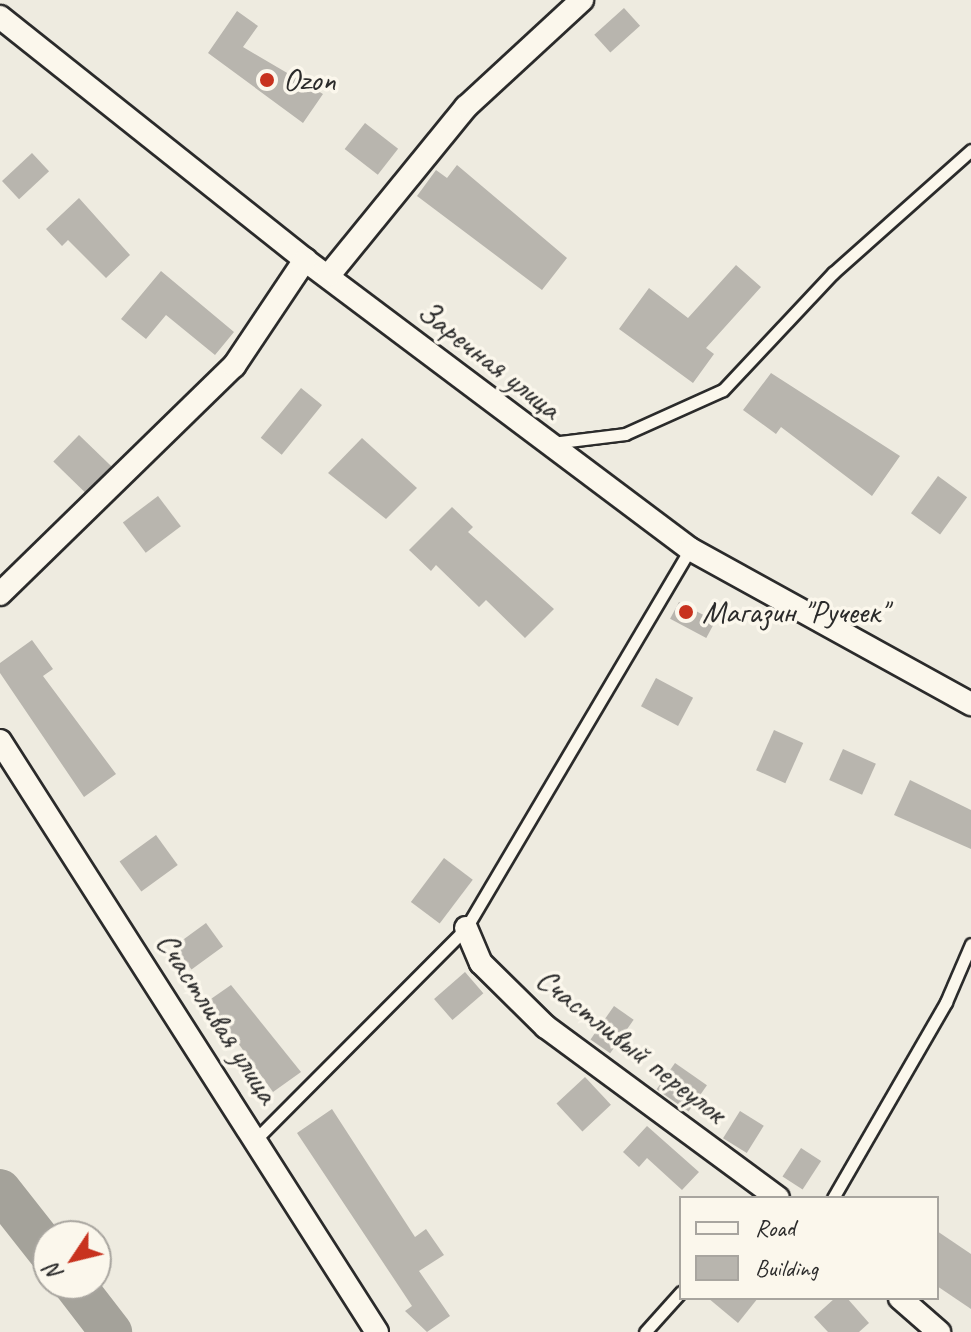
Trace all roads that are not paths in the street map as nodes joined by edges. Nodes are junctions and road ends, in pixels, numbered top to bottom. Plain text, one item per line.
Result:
1 (582, 0) edge
2 (0, 17) edge
3 (971, 150) edge
4 (305, 260) junction
5 (329, 275) junction
6 (544, 444) junction
7 (690, 549) junction
8 (0, 594) edge
9 (971, 704) edge
10 (0, 741) edge
11 (466, 928) junction
12 (971, 944) edge
13 (256, 1139) junction
14 (775, 1196) edge
15 (834, 1196) edge
16 (679, 1294) edge
17 (902, 1300) edge
18 (377, 1332) edge
19 (645, 1332) edge
20 (939, 1332) edge

1 - 5 street
2 - 4 street, Заречная улица
3 - 6 lane
4 - 5 street, Заречная улица
4 - 8 street
5 - 6 street, Заречная улица
6 - 7 street, Заречная улица
7 - 9 street, Заречная улица
7 - 11 lane
10 - 13 street, Счастливая улица
11 - 13 lane
11 - 14 street, Счастливый переулок
12 - 15 lane
13 - 18 street, Счастливая улица
16 - 19 lane
17 - 20 street

